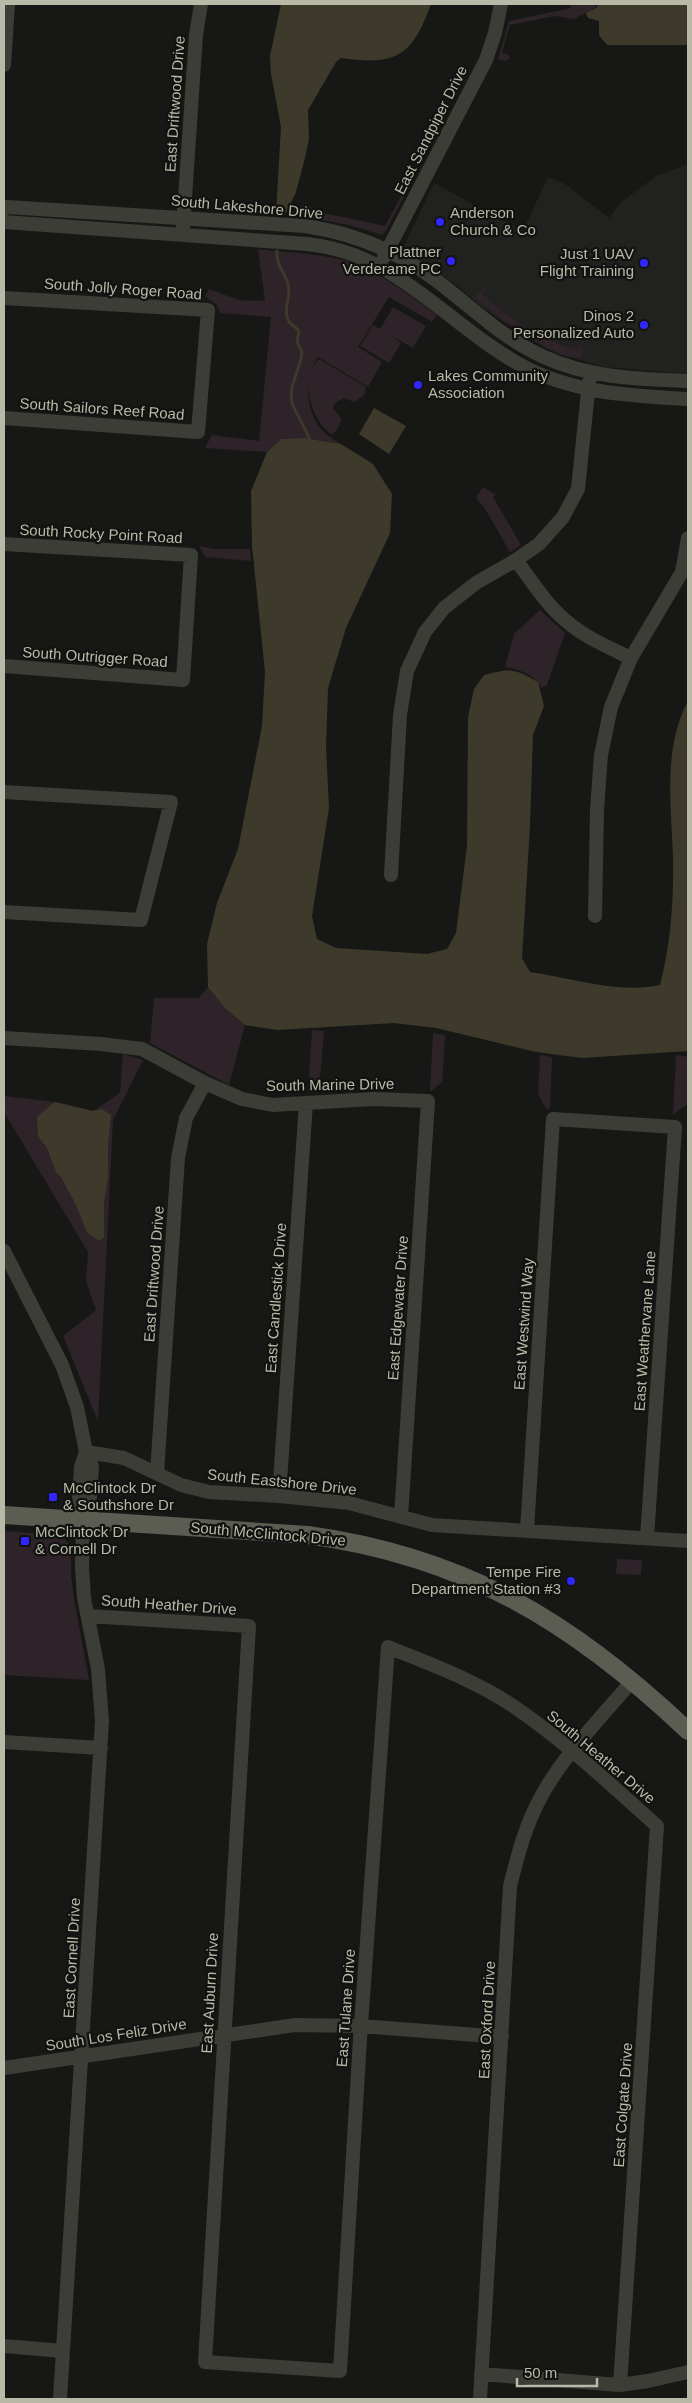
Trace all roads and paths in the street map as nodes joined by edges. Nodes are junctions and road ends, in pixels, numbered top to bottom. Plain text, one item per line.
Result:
1 (8, 4) edge
2 (201, 4) edge
3 (501, 4) edge
4 (4, 65) edge
5 (4, 209) edge
6 (184, 218) junction
7 (4, 222) edge
8 (182, 236) junction
9 (388, 250) junction
10 (379, 266) junction
11 (4, 298) edge
12 (460, 300) junction
13 (449, 313) junction
14 (590, 373) junction
15 (688, 381) edge
16 (588, 390) junction
17 (688, 399) edge
18 (4, 418) edge
19 (198, 432) joint
20 (688, 538) edge
21 (4, 544) edge
22 (516, 560) junction
23 (686, 571) edge
24 (631, 658) junction
25 (4, 666) edge
26 (183, 680) joint
27 (4, 792) edge
28 (391, 875) dead end
29 (4, 912) edge
30 (595, 916) dead end
31 (4, 1038) edge
32 (205, 1083) junction
33 (428, 1102) joint
34 (306, 1103) junction
35 (553, 1119) joint
36 (4, 1252) edge
37 (86, 1452) junction
38 (157, 1473) junction
39 (279, 1496) junction
40 (4, 1515) edge
41 (400, 1517) junction
42 (83, 1520) junction
43 (527, 1530) junction
44 (647, 1538) junction
45 (688, 1541) edge
46 (88, 1616) junction
47 (249, 1626) joint
48 (388, 1646) joint
49 (633, 1680) junction
50 (688, 1730) edge
51 (4, 1742) edge
52 (100, 1748) junction
53 (574, 1751) junction
54 (657, 1826) joint
55 (361, 2026) junction
56 (224, 2035) junction
57 (502, 2037) junction
58 (83, 2057) junction
59 (4, 2068) edge
60 (4, 2346) edge
61 (63, 2351) junction
62 (205, 2362) joint
63 (688, 2372) edge
64 (481, 2374) junction
65 (620, 2385) junction
66 (60, 2399) edge
67 (480, 2399) edge

1 - 4 street
2 - 6 street, East Driftwood Drive
3 - 9 street, East Sandpiper Drive
5 - 6 street, South Lakeshore Drive
6 - 8 street, East Driftwood Drive
6 - 9 street, South Lakeshore Drive
7 - 8 street, South Lakeshore Drive
8 - 10 street, South Lakeshore Drive
9 - 10 street, East Sandpiper Drive
9 - 12 street, South Lakeshore Drive
10 - 13 street, South Lakeshore Drive
11 - 19 street, South Jolly Roger Road
12 - 13 street
12 - 14 street, South Lakeshore Drive
13 - 16 street, South Lakeshore Drive
14 - 15 street, South Lakeshore Drive
14 - 16 street
16 - 17 street, South Lakeshore Drive
16 - 22 street
18 - 19 street, South Sailors Reef Road
20 - 23 street
21 - 26 street, South Rocky Point Road
22 - 24 street
22 - 28 street
23 - 24 street
24 - 30 street
25 - 26 street, South Outrigger Road
27 - 29 street
31 - 32 street, South Marine Drive
32 - 34 street, South Marine Drive
32 - 38 street, East Driftwood Drive
33 - 34 street, South Marine Drive
33 - 41 street, East Edgewater Drive
34 - 39 street, East Candlestick Drive
35 - 43 street, East Westwind Way
35 - 44 street, East Weathervane Lane
36 - 37 street, East Cornell Drive
37 - 38 street, South Eastshore Drive
37 - 42 street, East Cornell Drive
38 - 39 street, South Eastshore Drive
39 - 41 street, South Eastshore Drive
40 - 42 main road, South McClintock Drive
41 - 43 street, South Eastshore Drive
42 - 46 street, East Cornell Drive
42 - 49 main road, South McClintock Drive
43 - 44 street, South Eastshore Drive
44 - 45 street, South Eastshore Drive
46 - 47 street, South Heather Drive
46 - 52 street, East Cornell Drive
47 - 56 street, East Auburn Drive
48 - 53 street, South Heather Drive
48 - 55 street, East Tulane Drive
49 - 50 main road, South McClintock Drive
49 - 53 street, East Oxford Drive
51 - 52 street
52 - 58 street, East Cornell Drive
53 - 54 street, South Heather Drive
53 - 57 street, East Oxford Drive
54 - 65 street, East Colgate Drive
55 - 56 street, South Los Feliz Drive
55 - 57 street, South Los Feliz Drive
55 - 62 street, East Tulane Drive
56 - 58 street, South Los Feliz Drive
56 - 62 street, East Auburn Drive
57 - 64 street, East Oxford Drive
58 - 59 street, South Los Feliz Drive
58 - 61 street, East Cornell Drive
60 - 61 street
61 - 66 street, East Cornell Drive
63 - 65 street
64 - 65 street
64 - 67 street, East Oxford Drive

